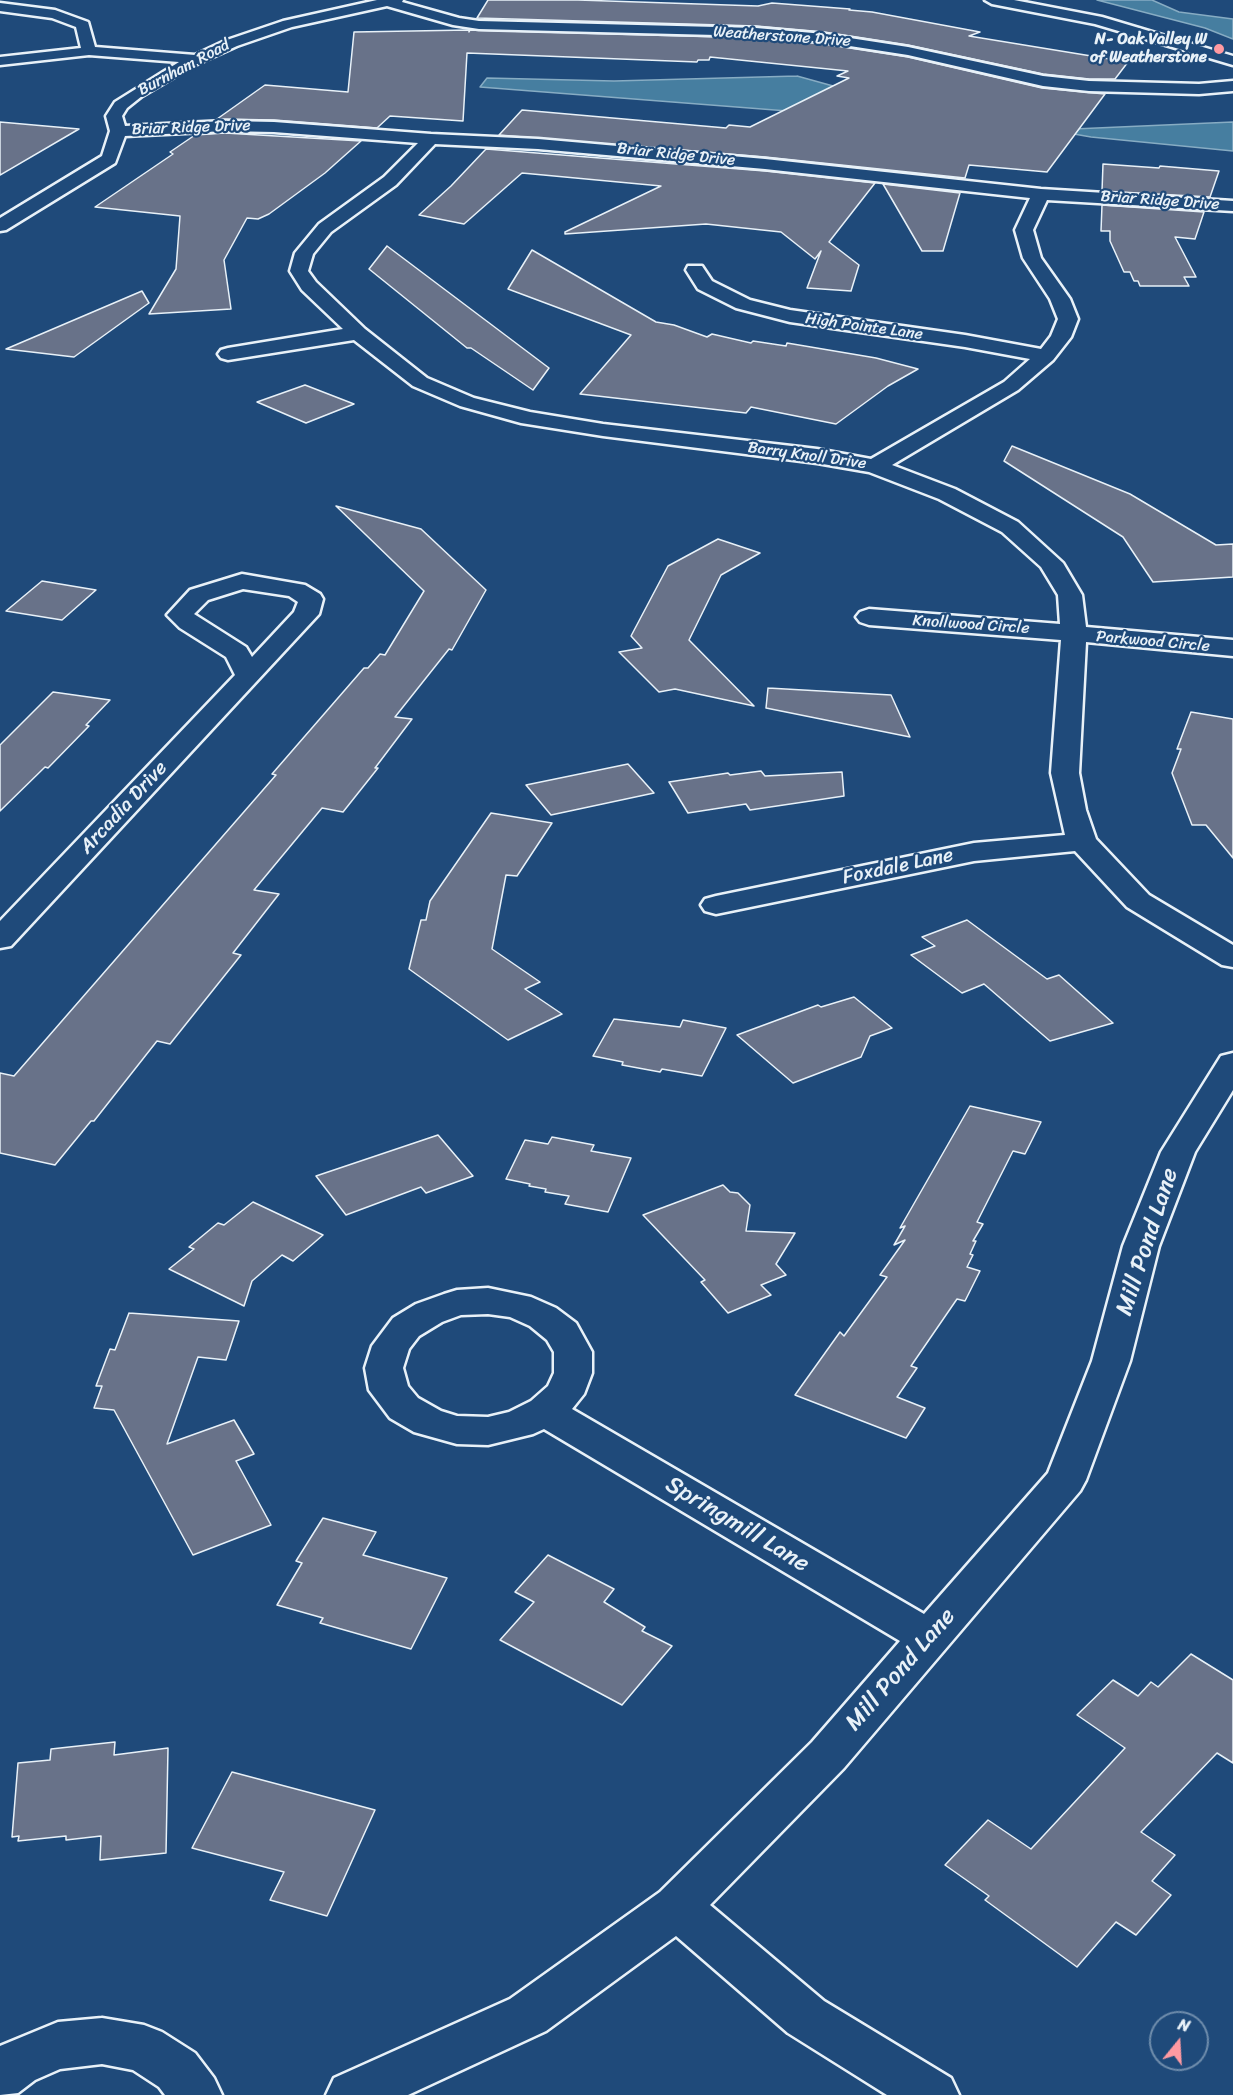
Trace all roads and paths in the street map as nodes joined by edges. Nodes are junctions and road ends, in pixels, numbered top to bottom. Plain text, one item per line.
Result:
1 (992, 0) edge
2 (392, 1) edge
3 (0, 7) edge
4 (0, 16) edge
5 (52, 40) junction
6 (89, 51) junction
7 (195, 59) junction
8 (0, 61) edge
9 (1233, 61) edge
10 (1233, 77) edge
11 (1233, 86) edge
12 (1176, 87) junction
13 (118, 130) junction
14 (430, 140) junction
15 (1041, 194) junction
16 (1233, 206) edge
17 (0, 226) edge
18 (694, 270) dead end
19 (358, 333) junction
20 (228, 354) dead end
21 (1046, 356) junction
22 (874, 466) junction
23 (869, 617) dead end
24 (1074, 634) junction
25 (1233, 648) edge
26 (249, 676) junction
27 (1082, 842) junction
28 (716, 905) dead end
29 (0, 939) edge
30 (1233, 958) edge
31 (1233, 1063) edge
32 (545, 1411) dead end
33 (930, 1638) junction
34 (677, 1907) junction
35 (0, 2076) edge
36 (196, 2095) edge
37 (352, 2095) edge
38 (933, 2095) edge

1 - 9 street
2 - 7 street, Burnham Road
2 - 12 street, Weatherstone Drive
3 - 6 street
4 - 5 street
5 - 6 street
5 - 8 street
6 - 7 street
7 - 13 street, Burnham Road
10 - 12 street, Weatherstone Drive
11 - 12 street, Weatherstone Drive
13 - 14 street, Briar Ridge Drive
13 - 17 street, Burnham Road
14 - 15 street, Briar Ridge Drive
14 - 19 street, Barry Knoll Drive
15 - 16 street, Briar Ridge Drive
15 - 21 street
18 - 21 street, High Pointe Lane
19 - 20 street
19 - 22 street, Barry Knoll Drive
21 - 22 street
22 - 24 street, Barry Knoll Drive
23 - 24 street, Knollwood Circle
24 - 25 street, Parkwood Circle
24 - 27 street, Barry Knoll Drive
26 - 26 street, Arcadia Drive
26 - 29 street, Arcadia Drive
27 - 28 street, Foxdale Lane
27 - 30 street, Barry Knoll Drive
31 - 33 street, Mill Pond Lane
32 - 33 street, Springmill Lane
33 - 34 street, Mill Pond Lane
34 - 37 street, Mill Pond Lane
34 - 38 street
35 - 36 street

